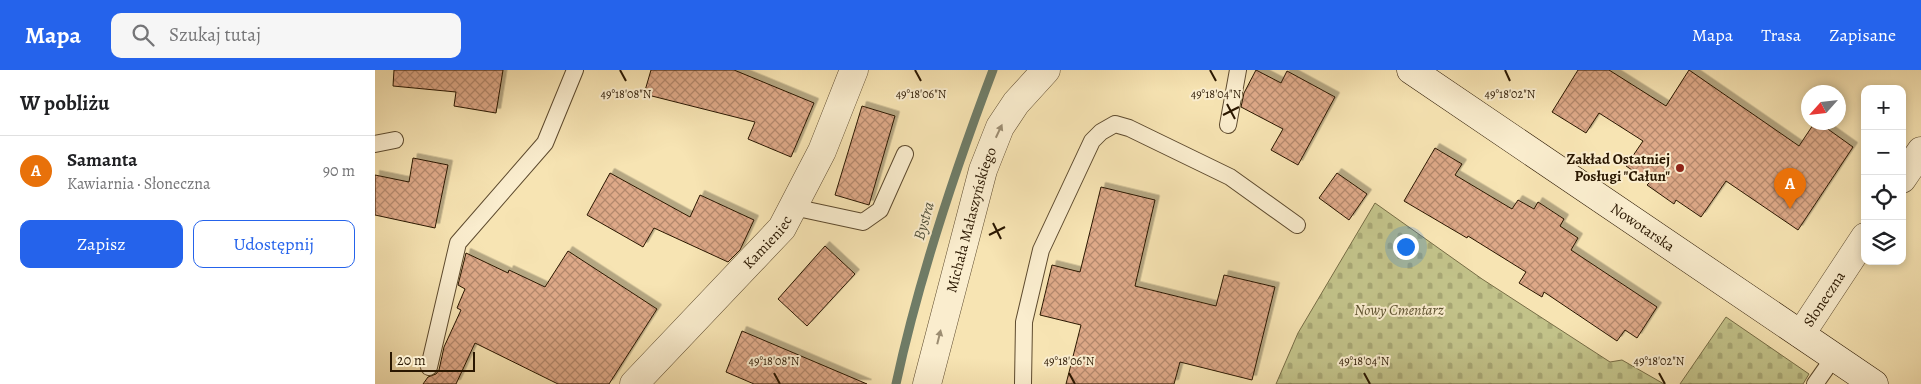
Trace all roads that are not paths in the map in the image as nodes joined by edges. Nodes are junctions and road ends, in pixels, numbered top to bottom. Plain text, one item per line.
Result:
1 (575, 70) edge
2 (854, 70) edge
3 (1046, 70) edge
4 (1238, 70) edge
5 (1411, 70) edge
6 (1228, 125) dead end
7 (395, 140) dead end
8 (375, 144) edge
9 (1921, 151) edge
10 (905, 154) dead end
11 (1905, 175) edge
12 (793, 207) junction
13 (1297, 226) dead end
14 (1861, 243) edge
15 (1801, 334) junction
16 (1834, 357) junction
17 (429, 367) dead end
18 (634, 384) edge
19 (929, 384) edge
20 (1023, 384) edge
21 (1815, 384) edge
22 (1874, 384) edge

1 - 17 lane
2 - 12 street, Kamieniec
19 -> 3 street, Michała Małaszyńskiego
4 - 6 lane
5 - 15 street, Nowotarska
7 - 8 lane
9 - 11 street
10 - 12 lane
12 - 18 street, Kamieniec
13 - 20 lane
14 - 15 street, Słoneczna
15 - 16 street, Nowotarska
16 - 21 lane
16 - 22 street, Nowotarska

